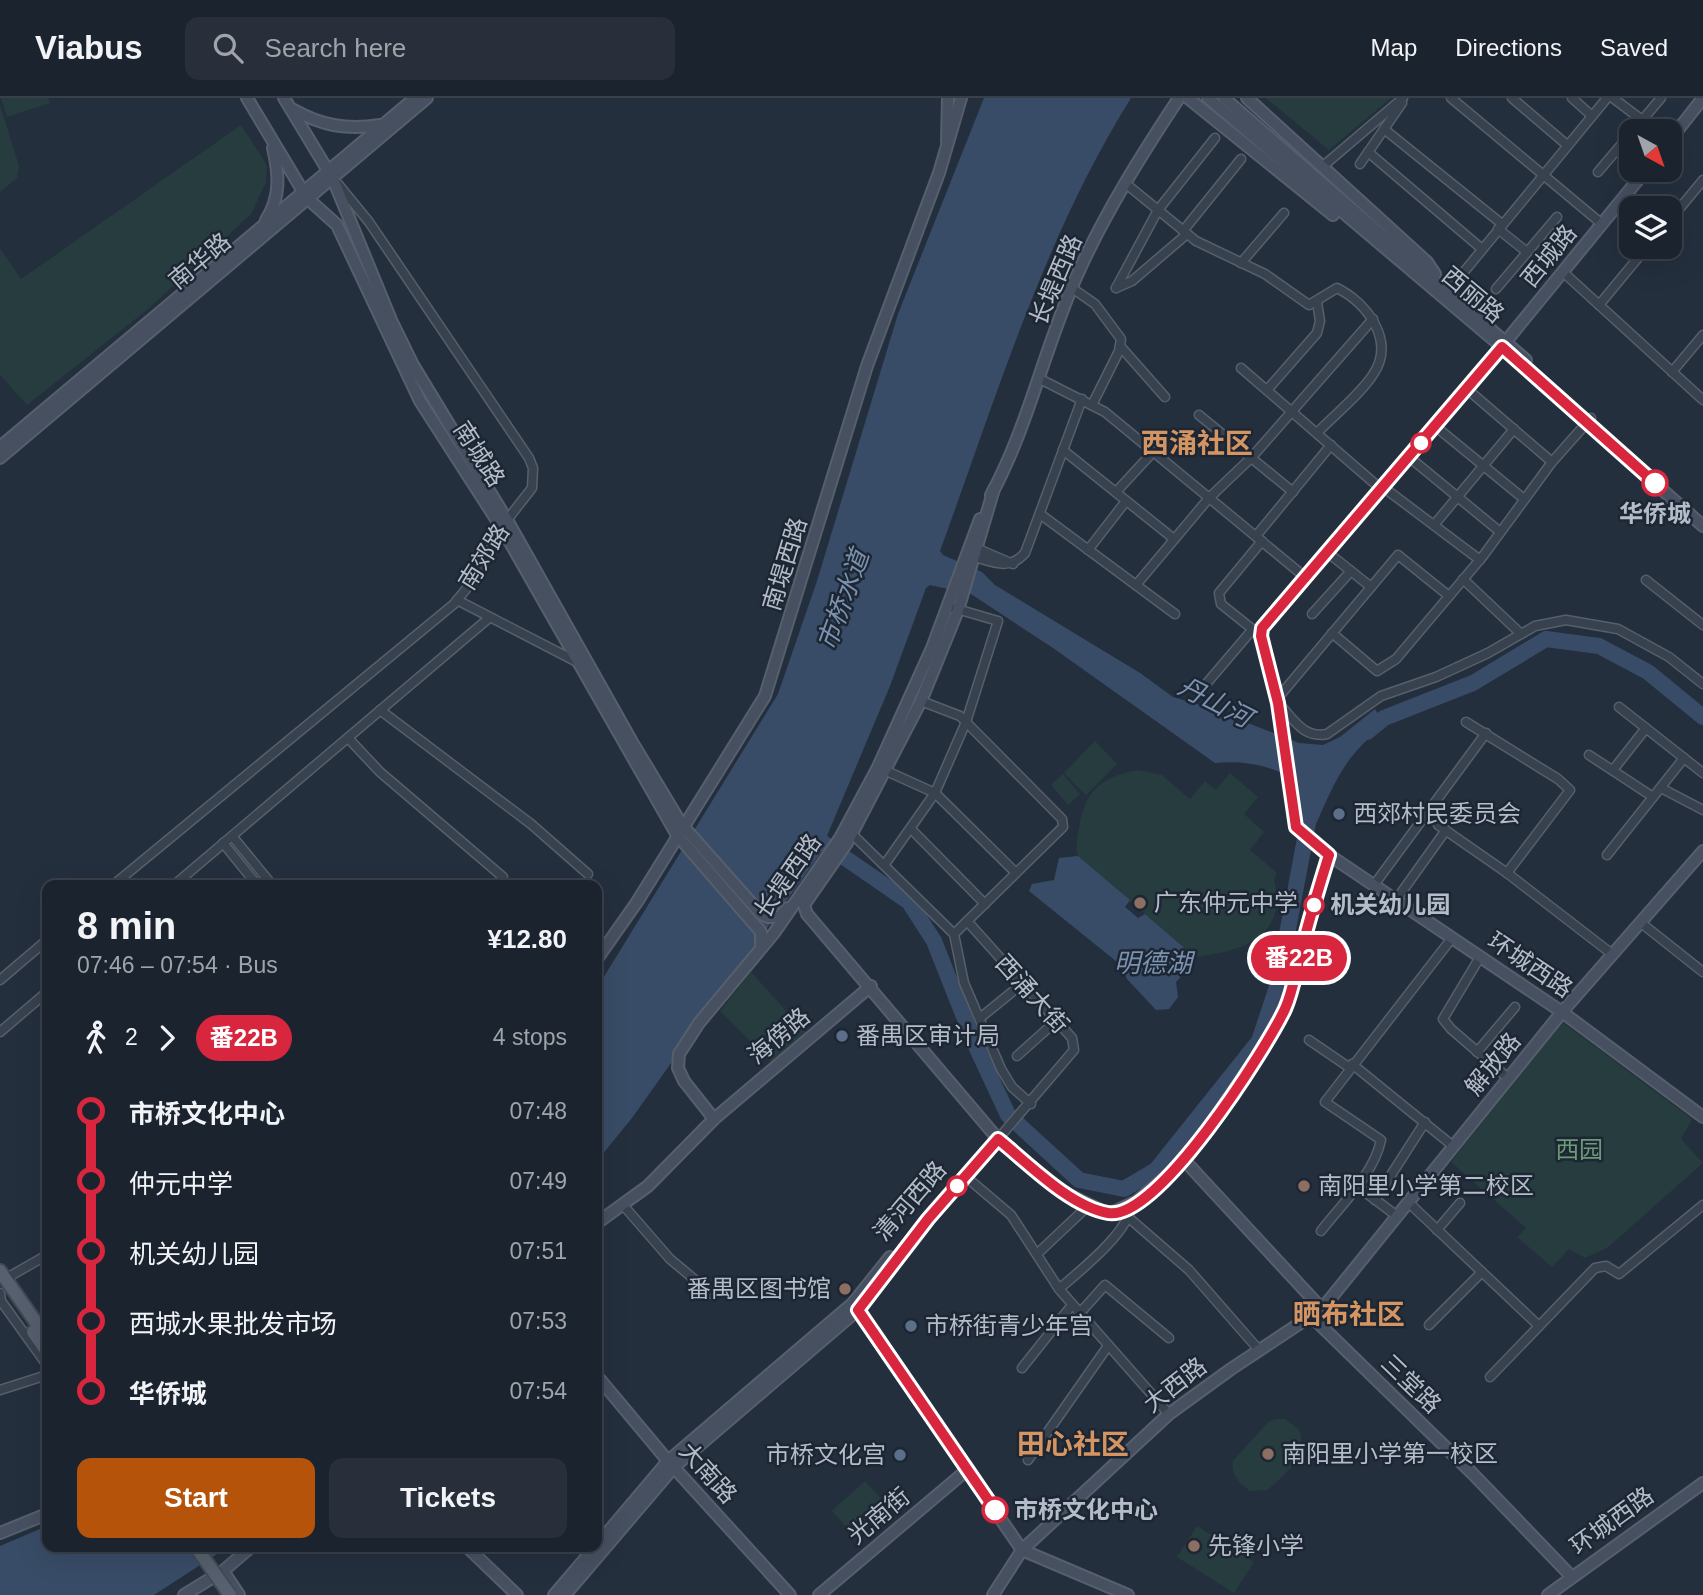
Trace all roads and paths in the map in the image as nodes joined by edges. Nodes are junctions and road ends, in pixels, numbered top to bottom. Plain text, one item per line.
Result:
1 (247, 98) edge
2 (415, 98) edge
3 (427, 98) edge
4 (948, 98) edge
5 (961, 98) edge
6 (1179, 98) edge
7 (1188, 98) edge
8 (1208, 98) edge
9 (1224, 98) edge
10 (1247, 98) edge
11 (1404, 98) edge
12 (1451, 98) edge
13 (1512, 98) edge
14 (1572, 98) edge
15 (1606, 98) edge
16 (1613, 98) edge
17 (1661, 98) edge
18 (1703, 98) edge
19 (287, 102) edge
20 (1592, 116) junction
21 (1641, 119) edge
22 (1643, 119) edge
23 (383, 125) junction
24 (1682, 125) edge
25 (1384, 129) junction
26 (270, 137) junction
27 (1215, 138) dead end
28 (1567, 145) junction
29 (1619, 147) edge
30 (947, 149) junction
31 (1368, 152) junction
32 (1241, 159) dead end
33 (1360, 163) dead end
34 (1322, 167) junction
35 (1598, 172) dead end
36 (331, 174) junction
37 (1543, 174) junction
38 (1311, 180) junction
39 (1703, 180) edge
40 (1636, 182) edge
41 (1125, 183) junction
42 (305, 195) junction
43 (1682, 205) edge
44 (1158, 210) junction
45 (1284, 213) dead end
46 (1557, 217) dead end
47 (1602, 224) junction
48 (263, 226) junction
49 (1500, 227) junction
50 (1185, 232) junction
51 (1482, 250) junction
52 (1527, 252) junction
53 (1637, 259) edge
54 (1241, 262) junction
55 (1563, 272) junction
56 (1072, 288) junction
57 (1496, 289) dead end
58 (1444, 290) junction
59 (1317, 302) junction
60 (1599, 305) junction
61 (1373, 319) junction
62 (1703, 335) edge
63 (1504, 344) junction
64 (1120, 346) junction
65 (1241, 368) dead end
66 (1672, 372) junction
67 (1040, 379) junction
68 (1467, 389) junction
69 (1267, 390) junction
70 (1165, 397) dead end
71 (1082, 398) junction
72 (1703, 400) edge
73 (1093, 405) junction
74 (1292, 412) junction
75 (1199, 415) dead end
76 (1589, 420) junction
77 (1435, 426) junction
78 (1514, 429) junction
79 (1317, 433) junction
80 (1331, 445) junction
81 (0, 447) edge
82 (1063, 450) junction
83 (1153, 452) junction
84 (1409, 457) junction
85 (0, 458) edge
86 (1251, 458) junction
87 (1552, 462) junction
88 (1483, 466) junction
89 (1382, 488) junction
90 (1116, 492) junction
91 (1293, 492) junction
92 (1457, 497) junction
93 (1209, 498) junction
94 (1524, 499) junction
95 (1126, 501) junction
96 (1040, 514) junction
97 (1702, 521) edge
98 (1434, 524) junction
99 (505, 525) junction
100 (1499, 531) junction
101 (1259, 539) junction
102 (1174, 540) junction
103 (1088, 550) junction
104 (1327, 552) junction
105 (973, 557) junction
106 (1480, 560) junction
107 (1351, 571) junction
108 (1306, 577) junction
109 (1463, 579) junction
110 (1646, 580) dead end
111 (1136, 585) junction
112 (1371, 587) junction
113 (1449, 596) junction
114 (457, 600) junction
115 (954, 608) junction
116 (1175, 614) dead end
117 (1312, 614) dead end
118 (489, 618) junction
119 (1703, 625) edge
120 (1256, 633) junction
121 (1332, 633) junction
122 (1521, 634) junction
123 (579, 663) junction
124 (1703, 684) edge
125 (1201, 690) dead end
126 (921, 701) junction
127 (1278, 701) junction
128 (1619, 707) dead end
129 (380, 710) junction
130 (966, 722) junction
131 (1466, 722) dead end
132 (1646, 728) junction
133 (1486, 733) junction
134 (348, 738) junction
135 (1590, 755) dead end
136 (1684, 758) junction
137 (882, 769) junction
138 (1613, 770) junction
139 (1703, 773) edge
140 (1661, 788) junction
141 (935, 793) junction
142 (1653, 797) junction
143 (1703, 810) edge
144 (912, 830) junction
145 (232, 836) junction
146 (681, 837) junction
147 (846, 838) junction
148 (223, 843) junction
149 (1703, 851) edge
150 (1329, 855) junction
151 (1607, 855) dead end
152 (663, 858) junction
153 (885, 864) junction
154 (823, 871) junction
155 (1016, 873) junction
156 (1507, 873) junction
157 (588, 874) dead end
158 (503, 877) dead end
159 (119, 880) edge
160 (180, 880) edge
161 (253, 880) edge
162 (268, 880) edge
163 (1374, 885) junction
164 (1396, 900) junction
165 (985, 904) junction
166 (783, 916) junction
167 (811, 917) junction
168 (967, 921) junction
169 (1640, 922) junction
170 (954, 933) junction
171 (1452, 938) junction
172 (42, 944) edge
173 (760, 950) junction
174 (602, 951) edge
175 (1612, 954) junction
176 (1480, 957) junction
177 (1703, 972) edge
178 (0, 980) edge
179 (1023, 984) junction
180 (871, 986) junction
181 (42, 996) edge
182 (1515, 1007) dead end
183 (1562, 1012) junction
184 (980, 1018) junction
185 (1056, 1021) junction
186 (0, 1031) edge
187 (1308, 1040) dead end
188 (1478, 1052) junction
189 (1017, 1056) dead end
190 (1351, 1066) junction
191 (1508, 1078) junction
192 (1031, 1104) junction
193 (1703, 1117) edge
194 (714, 1119) junction
195 (1424, 1122) junction
196 (998, 1139) junction
197 (1454, 1146) junction
198 (1185, 1161) junction
199 (965, 1176) junction
200 (1357, 1186) junction
201 (1375, 1200) junction
202 (1408, 1202) junction
203 (1460, 1203) dead end
204 (623, 1205) junction
205 (1089, 1205) junction
206 (1132, 1205) junction
207 (1703, 1205) edge
208 (1397, 1216) junction
209 (1129, 1218) junction
210 (602, 1220) edge
211 (1437, 1230) junction
212 (1321, 1231) dead end
213 (1037, 1254) junction
214 (42, 1258) edge
215 (1482, 1272) junction
216 (2, 1278) edge
217 (1059, 1289) junction
218 (0, 1293) edge
219 (712, 1294) dead end
220 (17, 1302) junction
221 (1072, 1305) junction
222 (855, 1307) junction
223 (1322, 1309) junction
224 (1079, 1314) junction
225 (1311, 1316) junction
226 (42, 1323) edge
227 (1429, 1325) dead end
228 (1539, 1326) junction
229 (42, 1332) edge
230 (1169, 1338) dead end
231 (42, 1344) edge
232 (1108, 1346) junction
233 (1259, 1350) junction
234 (42, 1358) edge
235 (1022, 1368) dead end
236 (42, 1377) edge
237 (1490, 1377) dead end
238 (602, 1382) edge
239 (0, 1390) edge
240 (1170, 1414) junction
241 (1028, 1460) dead end
242 (671, 1464) junction
243 (967, 1470) junction
244 (1703, 1483) edge
245 (42, 1516) edge
246 (0, 1533) edge
247 (602, 1539) edge
248 (602, 1549) edge
249 (1022, 1550) junction
250 (189, 1552) edge
251 (200, 1552) edge
252 (245, 1552) edge
253 (472, 1552) edge
254 (591, 1552) edge
255 (600, 1552) edge
256 (223, 1571) junction
257 (1571, 1577) junction
258 (211, 1591) edge
259 (184, 1595) edge
260 (230, 1595) edge
261 (239, 1595) edge
262 (517, 1595) edge
263 (554, 1595) edge
264 (565, 1595) edge
265 (790, 1595) edge
266 (819, 1595) edge
267 (993, 1595) edge
268 (1128, 1595) edge
269 (1548, 1595) edge

1 - 26 street, 南城路
2 - 23 street, 南华路
3 - 36 street, 南华路
4 - 30 street, 南堤西路
5 - 30 street, 南堤西路
6 - 41 street, 长堤西路
7 - 58 street
8 - 38 street
9 - 38 street
10 - 34 street
11 - 25 street
11 - 34 street
12 - 37 street
13 - 28 street
14 - 20 street
15 - 20 street
16 - 21 street
17 - 22 street
18 - 24 street
19 - 23 street
19 - 36 street, 南城路
20 - 28 street
23 - 36 street, 南华路
25 - 31 street
25 - 49 street
26 - 42 street, 南城路
26 - 48 street
27 - 44 street
28 - 37 street
29 - 35 street
30 - 146 street, 南堤西路
31 - 33 street
31 - 51 street
32 - 50 street
34 - 58 street
36 - 42 street, 南华路
36 - 99 street, 南城路
36 - 99 street, 南郊路
37 - 47 street
37 - 49 street
38 - 58 street, 西丽路
39 - 43 street
40 - 47 street, 西城路
41 - 44 street
41 - 56 street, 长堤西路
42 - 48 street, 南华路
42 - 85 street, 南华路
42 - 99 street, 南城路
44 - 50 street
44 - 50 street
45 - 54 street
46 - 52 street
47 - 55 street, 西城路
48 - 81 street, 南华路
49 - 51 street
49 - 52 street
50 - 54 street
51 - 58 street
52 - 57 street
53 - 60 street
54 - 59 street
55 - 60 street
55 - 63 street, 西城路
56 - 64 street
56 - 67 street, 长堤西路
58 - 63 street, 西丽路
59 - 61 street
59 - 69 street
60 - 66 street
61 - 74 street
61 - 79 street
62 - 66 street
63 - 68 street, 西城路
63 - 76 street, 西丽路
64 - 70 street
64 - 73 street
65 - 69 street
66 - 72 street
67 - 71 street
67 - 105 street, 长堤西路
68 - 77 street, 西城路
68 - 78 street
69 - 74 street
71 - 73 street
71 - 82 street
73 - 83 street
74 - 79 street
74 - 86 street
75 - 86 street
76 - 87 street
76 - 97 street, 西丽路
77 - 84 street, 西城路
77 - 88 street
78 - 87 street
78 - 88 street
79 - 80 street
80 - 89 street
80 - 91 street
82 - 90 street
82 - 96 street
83 - 90 street
83 - 93 street
84 - 89 street, 西城路
84 - 92 street
86 - 91 street
86 - 93 street
87 - 94 street
88 - 92 street
88 - 94 street
89 - 98 street
89 - 104 street, 西城路
90 - 95 street
91 - 101 street
92 - 98 street
92 - 100 street
93 - 101 street
93 - 102 street
94 - 100 street
95 - 102 street
95 - 103 street
96 - 103 street
96 - 105 street
98 - 106 street
99 - 114 street, 南郊路
99 - 123 street, 南城路
99 - 146 street, 南城路
100 - 106 street
101 - 108 street
101 - 120 street
102 - 111 street
103 - 111 street
104 - 107 street
104 - 108 street, 西城路
105 - 115 street, 长堤西路
106 - 109 street
107 - 112 street
107 - 117 street
108 - 120 street, 西城路
109 - 113 street
109 - 122 street
110 - 119 street
111 - 116 street
112 - 113 street
112 - 121 street
113 - 121 street
114 - 118 street
114 - 159 street, 南郊路
115 - 126 street, 长堤西路
115 - 130 street
115 - 137 street, 长堤西路
118 - 123 street
118 - 129 street
120 - 125 street
120 - 127 street
121 - 127 street
122 - 124 street
122 - 127 street
123 - 146 street, 南城路
126 - 130 street
126 - 137 street, 长堤西路
127 - 150 street
128 - 132 street
129 - 134 street
129 - 157 street
130 - 141 street
130 - 155 street
131 - 133 street
132 - 136 street
132 - 138 street
133 - 156 street
133 - 163 street
134 - 145 street
134 - 158 street
135 - 138 street
136 - 139 street
136 - 140 street
137 - 141 street
137 - 147 street, 长堤西路
138 - 142 street
140 - 142 street
140 - 143 street
141 - 144 street
141 - 155 street
142 - 151 street
144 - 153 street
144 - 165 street
145 - 148 street
145 - 162 street
146 - 152 street, 南堤西路
146 - 152 street
146 - 166 street
146 - 173 street
147 - 153 street
147 - 154 street, 长堤西路
148 - 160 street
148 - 161 street
149 - 169 street, 解放路
150 - 163 street, 环城西路
150 - 198 street
152 - 174 street, 南堤西路
153 - 170 street
154 - 166 street, 长堤西路
154 - 167 street, 长堤西路
155 - 165 street
156 - 164 street
156 - 175 street
163 - 164 street, 环城西路
164 - 171 street, 环城西路
165 - 168 street
166 - 167 street
166 - 173 street, 长堤西路
167 - 180 street
168 - 170 street
168 - 179 street, 西涌大街
169 - 175 street, 解放路
169 - 177 street
170 - 184 street
171 - 176 street, 环城西路
171 - 190 street
172 - 178 street
173 - 194 street, 长堤西路
175 - 183 street, 解放路
176 - 183 street, 环城西路
176 - 188 street
179 - 184 street
179 - 185 street, 西涌大街
180 - 194 street, 海傍路
180 - 196 street
181 - 186 street
182 - 188 street
183 - 191 street, 解放路
183 - 193 street, 环城西路
184 - 192 street
185 - 189 street
185 - 192 street, 西涌大街
187 - 190 street
188 - 191 street
190 - 195 street
190 - 200 street
191 - 197 street, 解放路
192 - 196 street
194 - 204 street
195 - 197 street
195 - 201 street
196 - 199 street, 清河西路
196 - 205 street
196 - 222 street, 清河西路
197 - 202 street, 解放路
198 - 206 street
198 - 223 street
199 - 213 street
199 - 222 street, 清河西路
200 - 201 street
200 - 212 street
201 - 208 street
202 - 208 street, 解放路
202 - 211 street
203 - 211 street
204 - 210 street
204 - 219 street
205 - 206 street
205 - 213 street
206 - 209 street
207 - 228 street
208 - 223 street, 解放路
209 - 217 street
209 - 233 street
211 - 215 street
213 - 217 street
214 - 216 street
215 - 227 street
215 - 228 street
216 - 220 main road
216 - 226 street
217 - 221 street
218 - 234 street
220 - 229 main road
220 - 231 main road
221 - 224 street
221 - 235 street
222 - 242 street, 清河西路
222 - 243 street
223 - 225 street
224 - 230 street
224 - 232 street
225 - 233 street, 大西路
225 - 257 street, 三堂路
228 - 237 street
232 - 240 street
232 - 241 street
233 - 240 street, 大西路
236 - 239 street
238 - 242 street, 大南路
240 - 249 street, 大西路
242 - 247 street
242 - 248 street
242 - 265 street, 大南路
243 - 249 street
243 - 266 street, 光南街
244 - 257 street, 环城西路
245 - 246 street
249 - 267 street, 大西路
249 - 268 street
250 - 258 main road
251 - 260 main road, bridge
252 - 256 street
253 - 262 street
254 - 263 street
255 - 264 street
256 - 258 street
256 - 261 street
257 - 269 street, 环城西路
258 - 259 street

